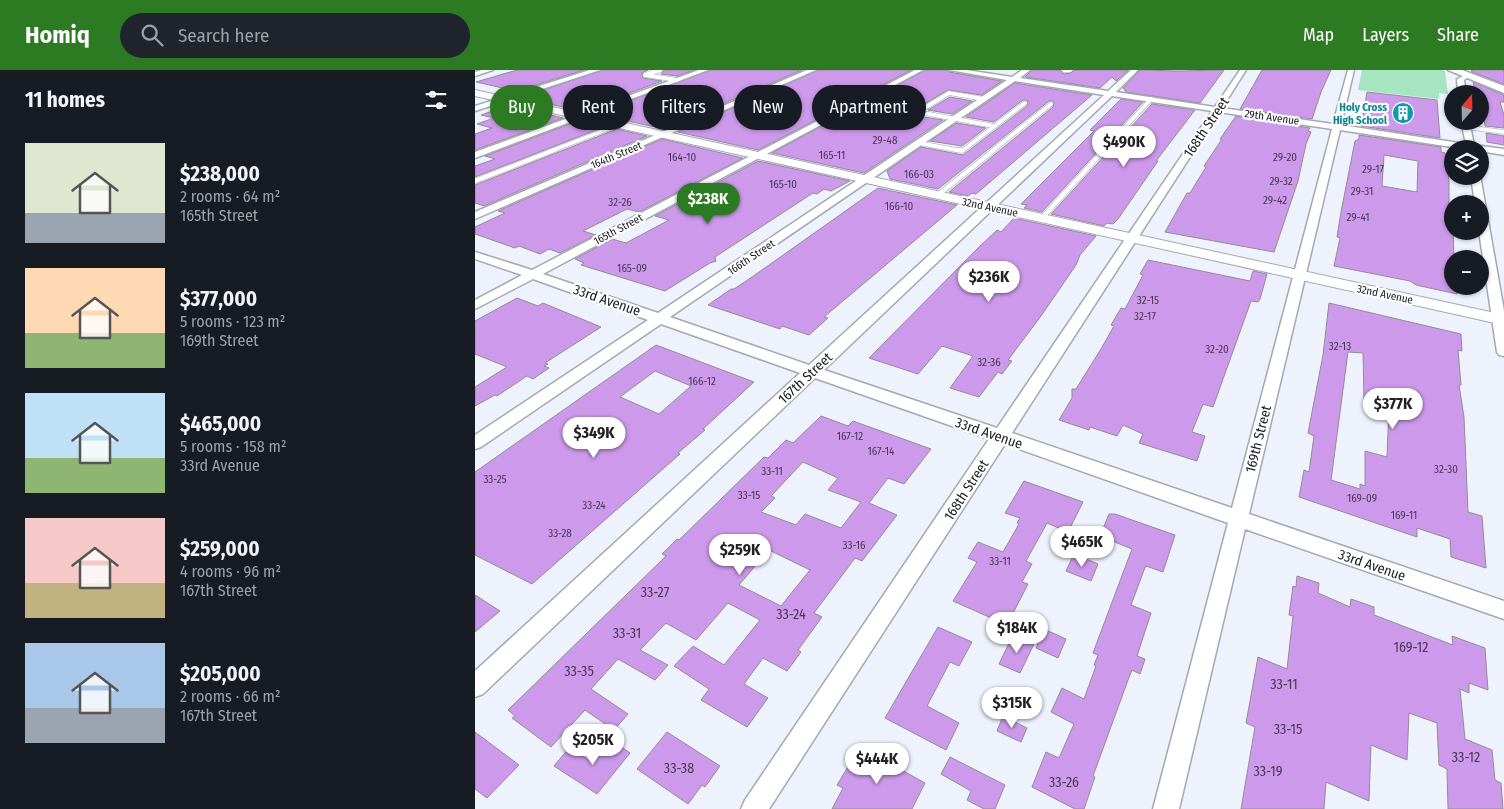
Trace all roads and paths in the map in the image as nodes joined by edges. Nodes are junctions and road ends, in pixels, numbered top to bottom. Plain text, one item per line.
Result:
1 (490, 70) edge
2 (597, 70) edge
3 (660, 70) edge
4 (705, 70) edge
5 (813, 70) edge
6 (920, 70) edge
7 (952, 70) edge
8 (1027, 70) edge
9 (1064, 70) edge
10 (1070, 70) edge
11 (1135, 70) edge
12 (1243, 70) edge
13 (1351, 70) edge
14 (1453, 70) edge
15 (1469, 73) edge
16 (475, 74) edge
17 (1014, 79) junction
18 (677, 80) junction
19 (1504, 83) edge
20 (551, 85) edge
21 (1461, 85) edge
22 (1504, 90) edge
23 (475, 93) edge
24 (1110, 94) junction
25 (490, 96) edge
26 (633, 96) edge
27 (984, 99) junction
28 (1151, 99) junction
29 (1025, 103) dead end
30 (490, 104) edge
31 (1051, 104) dead end
32 (475, 109) edge
33 (1217, 109) junction
34 (954, 120) junction
35 (563, 122) edge
36 (994, 126) junction
37 (1337, 127) junction
38 (633, 128) edge
39 (1489, 129) edge
40 (605, 130) edge
41 (1504, 132) edge
42 (663, 135) junction
43 (919, 143) junction
44 (1444, 144) edge
45 (1489, 150) edge
46 (1504, 152) edge
47 (475, 155) edge
48 (758, 156) junction
49 (866, 179) junction
50 (475, 181) edge
51 (1478, 185) edge
52 (938, 195) junction
53 (989, 206) junction
54 (475, 216) edge
55 (1042, 218) junction
56 (1132, 238) junction
57 (475, 254) edge
58 (533, 274) junction
59 (1299, 275) junction
60 (475, 305) edge
61 (659, 319) junction
62 (1501, 320) edge
63 (1504, 352) edge
64 (812, 371) junction
65 (1001, 437) junction
66 (475, 443) edge
67 (1239, 519) junction
68 (1504, 610) edge
69 (475, 686) edge
70 (754, 809) edge
71 (1166, 809) edge

1 - 16 street
2 - 20 street
3 - 18 lane
4 - 18 street
5 - 42 street, 164th Street
6 - 48 street, 165th Street
7 - 17 street, 29th Avenue
8 - 17 street, 166th Street
9 - 10 lane
11 - 24 street, 167th Street
12 - 33 street, 168th Street
13 - 37 street, 169th Street
14 - 15 main road
15 - 19 main road
15 - 21 street
15 - 22 main road
17 - 24 street, 29th Avenue
17 - 27 street, 166th Street
18 - 26 street
23 - 25 street, 32nd Avenue
24 - 28 street, 29th Avenue
24 - 53 street, 167th Street
27 - 34 street, 166th Street
27 - 34 lane
28 - 33 street, 29th Avenue
28 - 55 lane
29 - 36 lane
30 - 32 street
31 - 52 lane
33 - 37 street, 29th Avenue
33 - 56 street, 168th Street
34 - 36 lane
34 - 43 street, 166th Street
35 - 47 street
36 - 43 lane
37 - 44 street, 29th Avenue
37 - 59 street, 169th Street
38 - 42 street, 32nd Avenue
39 - 41 lane
40 - 50 lane
42 - 48 street, 32nd Avenue
42 - 54 street, 164th Street
43 - 49 street, 166th Street
45 - 46 street, 29th Avenue
48 - 49 street, 32nd Avenue
48 - 58 street, 165th Street
49 - 52 street, 32nd Avenue
49 - 61 street, 166th Street
51 - 62 street
52 - 53 street, 32nd Avenue
53 - 55 street, 32nd Avenue
53 - 64 street, 167th Street
55 - 56 street, 32nd Avenue
56 - 59 street, 32nd Avenue
56 - 65 street, 168th Street
57 - 58 street, 33rd Avenue
58 - 60 street, 165th Street
58 - 61 street, 33rd Avenue
59 - 62 street, 32nd Avenue
59 - 67 street, 169th Street
61 - 64 street, 33rd Avenue
61 - 66 street, 166th Street
62 - 63 street
64 - 65 street, 33rd Avenue
64 - 69 street, 167th Street
65 - 67 street, 33rd Avenue
65 - 70 street, 168th Street
67 - 68 street, 33rd Avenue
67 - 71 street, 169th Street

